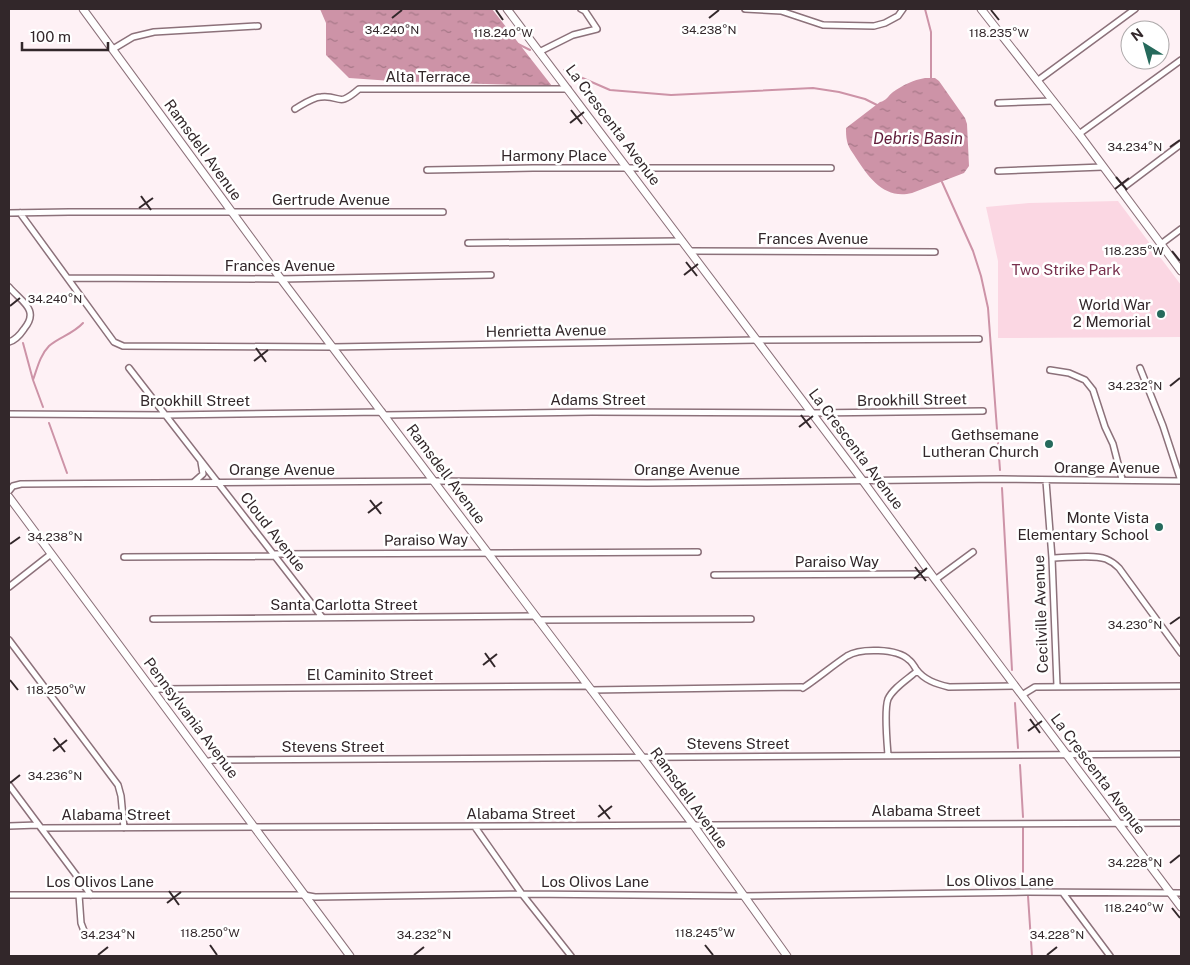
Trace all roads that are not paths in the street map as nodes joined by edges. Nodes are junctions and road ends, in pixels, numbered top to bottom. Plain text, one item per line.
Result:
1 (83, 9) edge
2 (507, 9) edge
3 (581, 9) edge
4 (746, 9) edge
5 (903, 9) edge
6 (981, 9) edge
7 (1135, 9) edge
8 (258, 26) dead end
9 (113, 49) junction
10 (539, 52) junction
11 (1181, 60) edge
12 (1037, 81) junction
13 (568, 89) junction
14 (1053, 101) junction
15 (998, 103) dead end
16 (295, 109) dead end
17 (1079, 134) junction
18 (1181, 144) edge
19 (1103, 167) junction
20 (628, 168) junction
21 (831, 168) dead end
22 (427, 170) dead end
23 (998, 171) dead end
24 (1120, 190) junction
25 (231, 212) junction
26 (443, 212) dead end
27 (20, 213) junction
28 (9, 214) edge
29 (1181, 229) edge
30 (683, 241) junction
31 (468, 243) dead end
32 (1162, 244) junction
33 (691, 251) junction
34 (935, 252) dead end
35 (1181, 270) edge
36 (491, 276) dead end
37 (68, 278) junction
38 (281, 279) junction
39 (9, 287) edge
40 (979, 339) dead end
41 (757, 340) junction
42 (11, 342) edge
43 (333, 347) junction
44 (129, 368) dead end
45 (1140, 368) dead end
46 (1050, 370) dead end
47 (983, 411) dead end
48 (383, 413) junction
49 (812, 413) junction
50 (9, 414) edge
51 (166, 415) junction
52 (200, 459) junction
53 (1122, 479) junction
54 (434, 481) junction
55 (863, 481) junction
56 (1046, 481) junction
57 (1181, 481) edge
58 (219, 482) junction
59 (194, 483) junction
60 (9, 491) edge
61 (9, 497) edge
62 (487, 552) junction
63 (698, 552) dead end
64 (973, 552) dead end
65 (51, 554) junction
66 (274, 555) junction
67 (124, 557) dead end
68 (1052, 558) junction
69 (714, 575) dead end
70 (933, 577) junction
71 (9, 586) edge
72 (322, 617) junction
73 (537, 618) junction
74 (153, 619) dead end
75 (751, 619) dead end
76 (9, 640) edge
77 (1181, 653) edge
78 (917, 671) junction
79 (1015, 686) junction
80 (1057, 686) junction
81 (1181, 686) edge
82 (590, 688) junction
83 (153, 690) junction
84 (1022, 695) junction
85 (1066, 754) junction
86 (1181, 754) edge
87 (888, 755) junction
88 (642, 758) junction
89 (206, 762) junction
90 (9, 785) edge
91 (1118, 823) junction
92 (1181, 823) edge
93 (9, 826) edge
94 (694, 826) junction
95 (40, 827) junction
96 (475, 827) junction
97 (124, 828) junction
98 (254, 828) junction
99 (1063, 893) junction
100 (304, 894) junction
101 (522, 894) junction
102 (1171, 894) junction
103 (1181, 894) edge
104 (9, 895) edge
105 (79, 895) junction
106 (91, 895) junction
107 (743, 896) junction
108 (1181, 908) edge
109 (86, 936) dead end
110 (350, 956) edge
111 (570, 956) edge
112 (787, 956) edge
113 (1110, 956) edge

1 - 9 street, Ramsdell Avenue
2 - 10 street, La Crescenta Avenue
3 - 10 street
4 - 5 street
6 - 12 street
7 - 12 street
8 - 9 street
9 - 25 street, Ramsdell Avenue
10 - 13 street, La Crescenta Avenue
11 - 17 street
12 - 14 street
13 - 16 street, Alta Terrace
13 - 20 street, La Crescenta Avenue
14 - 15 street
14 - 17 street
17 - 19 street
18 - 24 street
19 - 23 street
19 - 24 street
20 - 21 street, Harmony Place
20 - 22 street, Harmony Place
20 - 30 street, La Crescenta Avenue
24 - 32 street
25 - 26 street, Gertrude Avenue
25 - 27 street, Gertrude Avenue
25 - 38 street, Ramsdell Avenue
27 - 28 street, Gertrude Avenue
27 - 37 street
29 - 32 street
30 - 31 street
30 - 33 street, La Crescenta Avenue
32 - 35 street
33 - 34 street, Frances Avenue
33 - 41 street, La Crescenta Avenue
36 - 38 street, Frances Avenue
37 - 38 street, Frances Avenue
37 - 43 street, Henrietta Avenue
38 - 43 street, Ramsdell Avenue
39 - 42 street
40 - 41 street, Henrietta Avenue
41 - 43 street, Henrietta Avenue
41 - 49 street, La Crescenta Avenue
43 - 48 street, Ramsdell Avenue
44 - 51 street, Cloud Avenue
45 - 57 street
46 - 53 street
47 - 49 street, Brookhill Street
48 - 49 street, Adams Street
48 - 51 street, Brookhill Street
48 - 54 street, Ramsdell Avenue
49 - 55 street, La Crescenta Avenue
50 - 51 street, Brookhill Street
51 - 52 street, Cloud Avenue
52 - 58 street, Cloud Avenue
52 - 59 street
53 - 56 street, Orange Avenue
53 - 57 street, Orange Avenue
54 - 55 street, Orange Avenue
54 - 58 street, Orange Avenue
54 - 62 street, Ramsdell Avenue
55 - 56 street, Orange Avenue
55 - 70 street, La Crescenta Avenue
56 - 68 street, Cecilville Avenue
58 - 59 street, Orange Avenue
58 - 66 street, Cloud Avenue
59 - 60 street, Orange Avenue
61 - 65 street, Pennsylvania Avenue
62 - 63 street, Paraiso Way
62 - 66 street, Paraiso Way
62 - 73 street, Ramsdell Avenue
64 - 70 street
65 - 71 street
65 - 83 street, Pennsylvania Avenue
66 - 67 street, Paraiso Way
66 - 72 street, Cloud Avenue
68 - 77 street
68 - 80 street, Cecilville Avenue
69 - 70 street, Paraiso Way
70 - 79 street, La Crescenta Avenue
72 - 73 street, Santa Carlotta Street
72 - 74 street, Santa Carlotta Street
73 - 75 street, Santa Carlotta Street
73 - 82 street, Ramsdell Avenue
76 - 97 street
78 - 79 street, El Caminito Street
78 - 82 street, El Caminito Street
78 - 87 street
79 - 84 street, La Crescenta Avenue
80 - 81 street
80 - 84 street
82 - 83 street, El Caminito Street
82 - 88 street, Ramsdell Avenue
83 - 89 street, Pennsylvania Avenue
84 - 85 street, La Crescenta Avenue
85 - 86 street, Stevens Street
85 - 87 street, Stevens Street
85 - 91 street, La Crescenta Avenue
87 - 88 street, Stevens Street
88 - 89 street, Stevens Street
88 - 94 street, Ramsdell Avenue
89 - 98 street, Pennsylvania Avenue
90 - 95 street
91 - 92 street, Alabama Street
91 - 94 street, Alabama Street
91 - 102 street, La Crescenta Avenue
93 - 95 street, Alabama Street
94 - 96 street, Alabama Street
94 - 107 street, Ramsdell Avenue
95 - 97 street, Alabama Street
95 - 106 street
96 - 98 street, Alabama Street
96 - 101 street
97 - 98 street, Alabama Street
98 - 100 street, Pennsylvania Avenue
99 - 102 street, Los Olivos Lane
99 - 107 street, Los Olivos Lane
99 - 113 street
100 - 101 street, Los Olivos Lane
100 - 106 street, Los Olivos Lane
100 - 110 street, Pennsylvania Avenue
101 - 107 street, Los Olivos Lane
101 - 111 street
102 - 103 street, Los Olivos Lane
102 - 108 street, La Crescenta Avenue
104 - 105 street, Los Olivos Lane
105 - 106 street, Los Olivos Lane
105 - 109 street
107 - 112 street, Ramsdell Avenue

